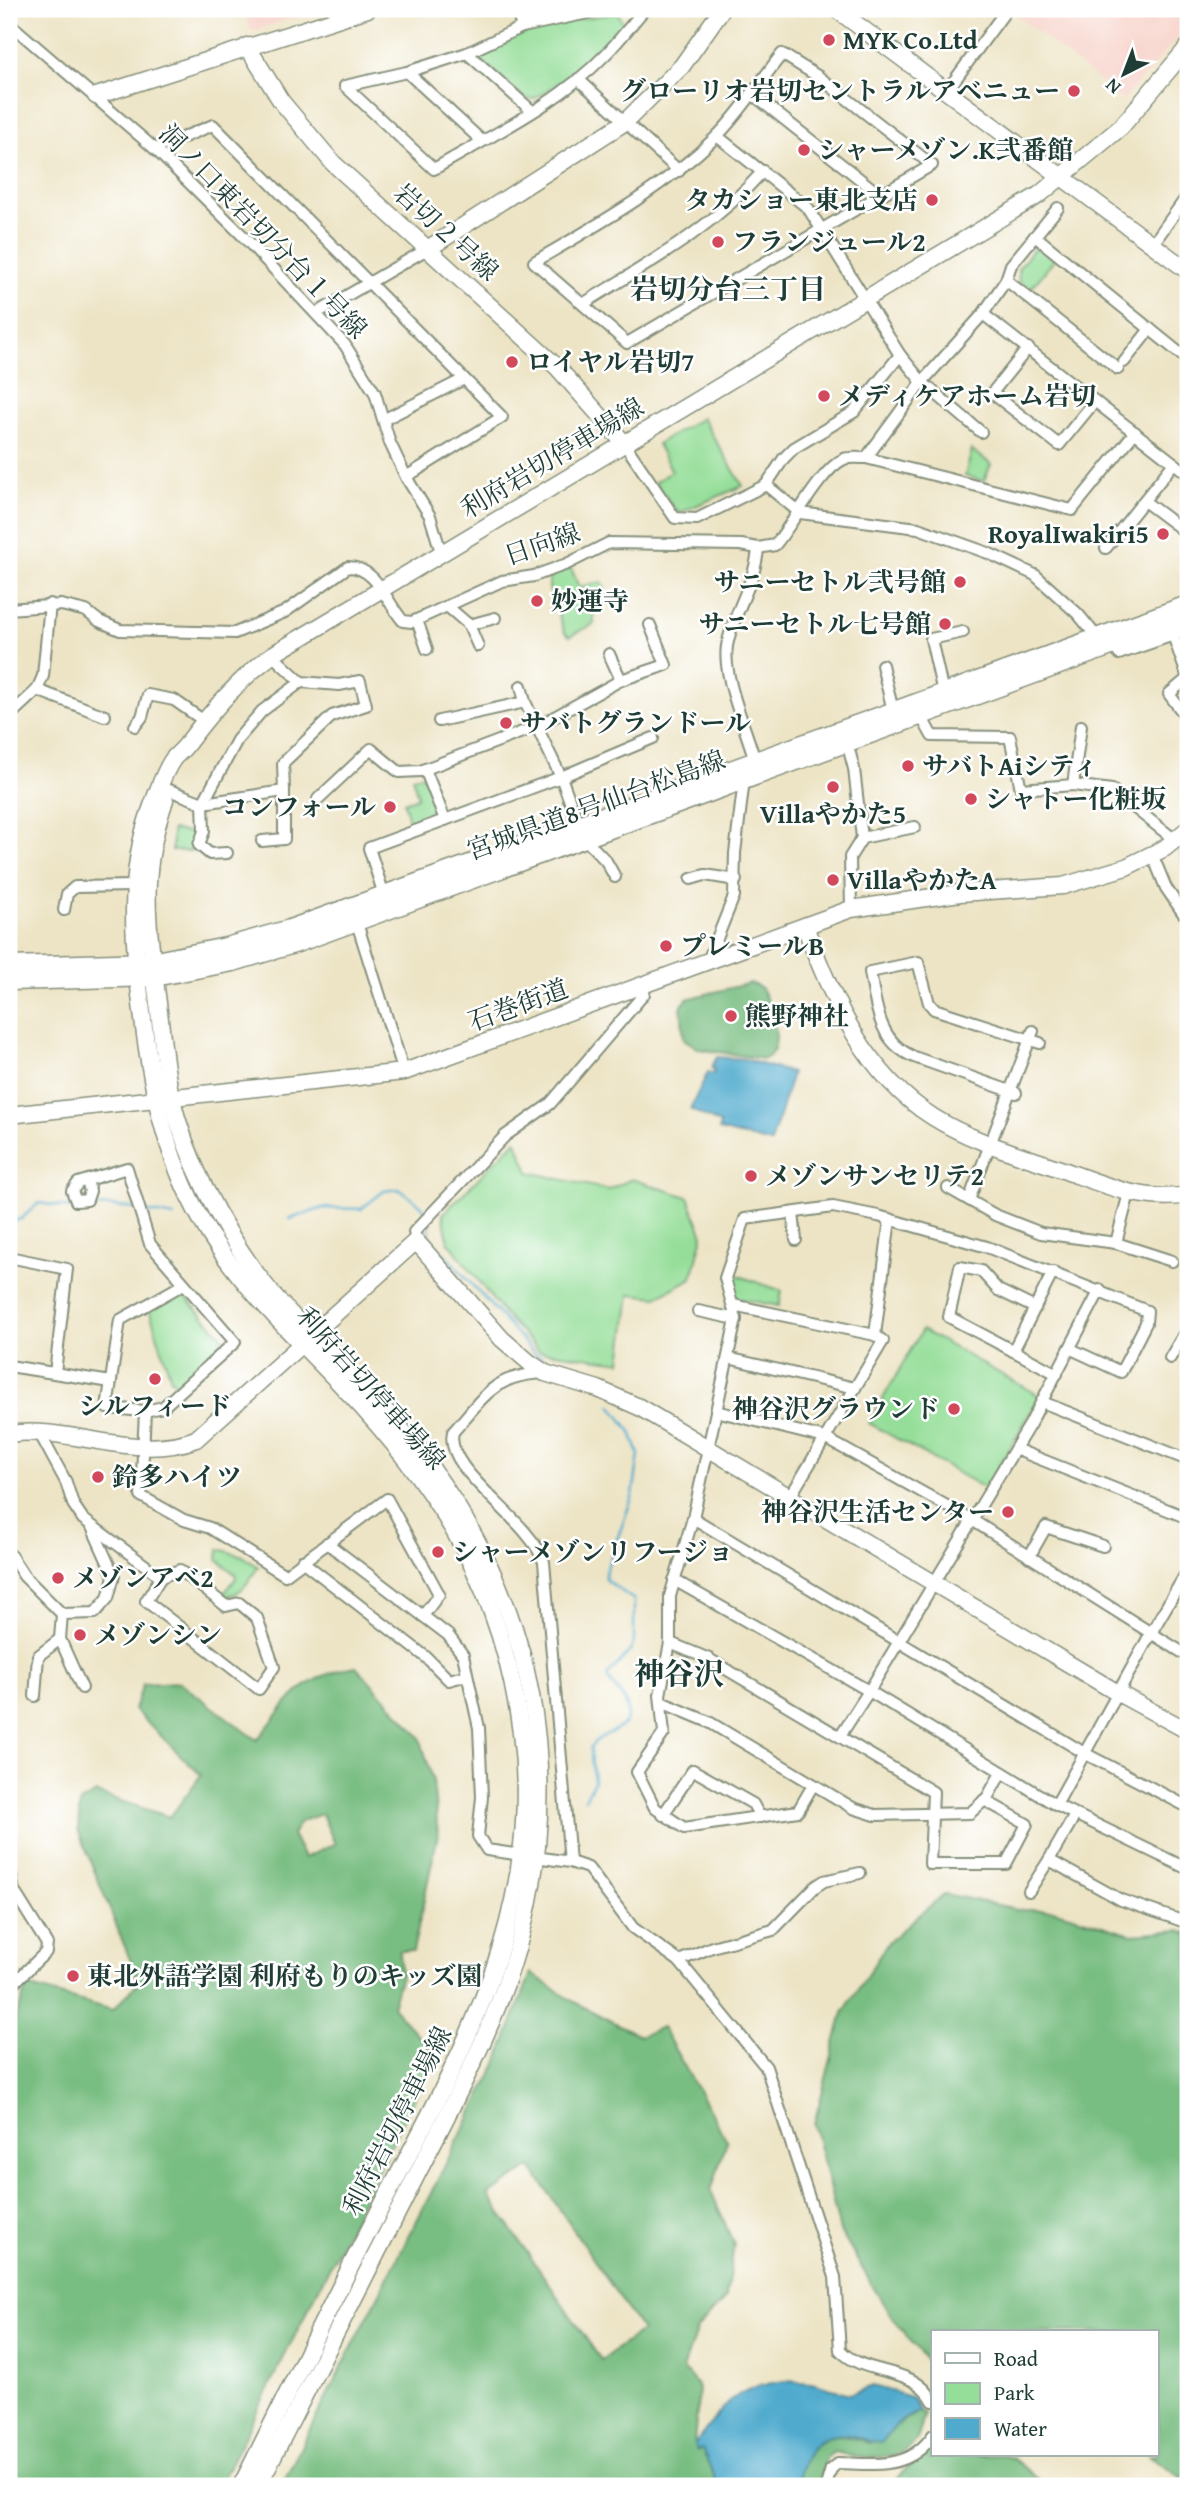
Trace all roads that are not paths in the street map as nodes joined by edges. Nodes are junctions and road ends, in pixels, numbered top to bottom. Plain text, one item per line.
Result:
1 (368, 9) edge
2 (516, 9) edge
3 (607, 9) edge
4 (637, 9) edge
5 (722, 9) edge
6 (836, 9) edge
7 (1007, 9) edge
8 (9, 23) edge
9 (522, 27) junction
10 (247, 46) junction
11 (1188, 47) edge
12 (467, 53) junction
13 (1183, 65) edge
14 (407, 72) junction
15 (579, 79) junction
16 (946, 92) junction
17 (751, 93) junction
18 (96, 96) junction
19 (532, 111) junction
20 (625, 122) junction
21 (717, 136) junction
22 (482, 141) junction
23 (155, 149) junction
24 (679, 170) junction
25 (763, 171) junction
26 (1062, 178) junction
27 (880, 195) junction
28 (1188, 196) edge
29 (1058, 208) dead end
30 (822, 229) junction
31 (1035, 236) junction
32 (1152, 245) junction
33 (429, 248) junction
34 (1188, 271) edge
35 (1006, 280) junction
36 (368, 284) junction
37 (866, 300) junction
38 (583, 304) junction
39 (317, 313) junction
40 (984, 314) junction
41 (1150, 329) junction
42 (1028, 348) junction
43 (900, 355) junction
44 (1188, 360) edge
45 (464, 379) junction
46 (922, 382) junction
47 (1095, 401) junction
48 (384, 419) junction
49 (981, 432) dead end
50 (1135, 432) junction
51 (624, 443) junction
52 (866, 458) junction
53 (1174, 463) junction
54 (1188, 474) edge
55 (406, 477) junction
56 (766, 485) junction
57 (1144, 501) junction
58 (800, 513) junction
59 (1188, 534) edge
60 (758, 548) junction
61 (1106, 548) dead end
62 (441, 552) junction
63 (380, 589) junction
64 (50, 604) junction
65 (1188, 605) edge
66 (447, 606) junction
67 (9, 610) edge
68 (495, 618) dead end
69 (1188, 618) edge
70 (417, 620) junction
71 (469, 625) junction
72 (650, 625) dead end
73 (1188, 630) edge
74 (963, 632) dead end
75 (1173, 635) junction
76 (1107, 638) junction
77 (478, 646) dead end
78 (427, 649) dead end
79 (609, 653) dead end
80 (272, 655) junction
81 (882, 665) dead end
82 (621, 680) junction
83 (301, 682) junction
84 (521, 686) dead end
85 (37, 690) junction
86 (943, 693) junction
87 (525, 702) junction
88 (893, 711) junction
89 (9, 716) edge
90 (105, 716) dead end
91 (921, 716) junction
92 (1187, 718) edge
93 (204, 721) junction
94 (439, 721) dead end
95 (135, 726) dead end
96 (538, 726) junction
97 (1081, 726) dead end
98 (653, 738) dead end
99 (847, 743) junction
100 (184, 749) junction
101 (755, 761) junction
102 (425, 769) junction
103 (561, 777) junction
104 (744, 780) junction
105 (1073, 785) junction
106 (169, 790) junction
107 (284, 791) junction
108 (318, 799) dead end
109 (203, 803) junction
110 (445, 820) junction
111 (915, 827) dead end
112 (1188, 829) edge
113 (581, 832) junction
114 (862, 838) junction
115 (1175, 840) junction
116 (262, 841) dead end
117 (227, 853) dead end
118 (1152, 854) junction
119 (615, 877) dead end
120 (691, 879) dead end
121 (736, 880) junction
122 (134, 886) junction
123 (384, 895) junction
124 (851, 909) junction
125 (64, 910) dead end
126 (1183, 913) dead end
127 (356, 920) junction
128 (805, 926) junction
129 (708, 961) junction
130 (9, 966) edge
131 (145, 971) junction
132 (9, 981) edge
133 (645, 985) junction
134 (404, 1072) junction
135 (1013, 1092) junction
136 (172, 1099) junction
137 (154, 1101) junction
138 (9, 1115) edge
139 (988, 1143) junction
140 (87, 1181) dead end
141 (948, 1188) dead end
142 (1129, 1193) junction
143 (1188, 1195) edge
144 (969, 1200) junction
145 (793, 1213) junction
146 (890, 1219) junction
147 (796, 1240) dead end
148 (416, 1241) junction
149 (1116, 1243) junction
150 (9, 1257) edge
151 (1172, 1261) dead end
152 (1053, 1272) junction
153 (184, 1284) junction
154 (1100, 1290) junction
155 (733, 1305) junction
156 (1035, 1308) junction
157 (698, 1311) dead end
158 (736, 1319) junction
159 (1188, 1334) edge
160 (875, 1335) junction
161 (306, 1338) junction
162 (1071, 1349) junction
163 (1013, 1351) junction
164 (728, 1358) junction
165 (1170, 1358) dead end
166 (9, 1366) edge
167 (55, 1373) junction
168 (545, 1373) junction
169 (1057, 1374) junction
170 (111, 1382) junction
171 (855, 1388) junction
172 (1042, 1402) junction
173 (145, 1411) junction
174 (716, 1411) junction
175 (9, 1434) edge
176 (40, 1434) junction
177 (825, 1437) junction
178 (144, 1447) junction
179 (709, 1449) junction
180 (1015, 1449) junction
181 (1188, 1460) edge
182 (790, 1497) junction
183 (693, 1518) junction
184 (1188, 1518) edge
185 (972, 1520) junction
186 (91, 1524) junction
187 (327, 1543) junction
188 (1103, 1546) dead end
189 (9, 1553) edge
190 (1029, 1557) junction
191 (302, 1561) junction
192 (1187, 1573) edge
193 (161, 1577) junction
194 (674, 1580) junction
195 (934, 1583) junction
196 (62, 1614) junction
197 (423, 1616) junction
198 (1151, 1633) junction
199 (60, 1639) junction
200 (900, 1641) junction
201 (670, 1643) junction
202 (1188, 1656) edge
203 (467, 1675) junction
204 (82, 1688) dead end
205 (869, 1691) junction
206 (1116, 1692) junction
207 (35, 1696) dead end
208 (661, 1703) junction
209 (1188, 1731) edge
210 (840, 1736) junction
211 (1086, 1754) junction
212 (1001, 1773) junction
213 (813, 1785) junction
214 (984, 1800) junction
215 (1056, 1805) junction
216 (1188, 1807) edge
217 (663, 1815) junction
218 (932, 1815) junction
219 (1075, 1815) junction
220 (760, 1817) junction
221 (529, 1857) junction
222 (1049, 1860) junction
223 (570, 1862) junction
224 (9, 1863) edge
225 (1188, 1869) edge
226 (860, 1872) dead end
227 (1029, 1891) dead end
228 (1188, 1923) edge
229 (679, 1961) junction
230 (13, 1984) dead end
231 (931, 2398) edge
232 (931, 2438) edge
233 (241, 2486) edge
234 (257, 2486) edge
235 (826, 2486) edge

1 - 10 street
2 - 9 street
3 - 9 street
4 - 15 street
5 - 20 street
6 - 16 street
7 - 16 street
8 - 18 street, 洞ノ口東岩切分台１号線
9 - 12 street
10 - 18 street
10 - 33 street, 岩切２号線
11 - 13 street, 利府岩切停車場線
12 - 14 street
12 - 19 street
13 - 26 street, 利府岩切停車場線
14 - 22 street
14 - 22 street
15 - 19 street
15 - 20 street
16 - 26 street
17 - 21 street
17 - 27 street
17 - 27 street
18 - 23 street, 洞ノ口東岩切分台１号線
19 - 22 street
20 - 24 street
20 - 33 street
21 - 24 street
21 - 25 street
23 - 36 street
23 - 39 street, 洞ノ口東岩切分台１号線
24 - 38 street
25 - 30 street
25 - 38 street
26 - 32 street
26 - 37 street, 利府岩切停車場線
27 - 30 street
28 - 32 street
29 - 31 street
30 - 37 street
30 - 38 street
31 - 35 street
31 - 41 street
32 - 34 street
33 - 36 street
33 - 51 street, 岩切２号線
35 - 40 street
35 - 41 street
36 - 39 street
36 - 45 street
37 - 43 street
37 - 51 street, 利府岩切停車場線
39 - 48 street, 洞ノ口東岩切分台１号線
40 - 42 street
40 - 46 street
41 - 44 street
42 - 47 street
42 - 47 street
43 - 46 street
43 - 56 street
45 - 48 street
45 - 55 street
46 - 49 street
46 - 52 street
47 - 50 street
48 - 55 street, 洞ノ口東岩切分台１号線
50 - 52 street
50 - 53 street
51 - 56 street
51 - 62 street, 利府岩切停車場線
52 - 58 street
53 - 54 street
53 - 57 street
55 - 62 street, 洞ノ口東岩切分台１号線
56 - 58 street
57 - 59 street
57 - 61 street
58 - 60 street
58 - 76 street
60 - 66 street, 日向線
60 - 101 street
62 - 63 street, 利府岩切停車場線
63 - 64 street
63 - 70 street
63 - 80 street, 利府岩切停車場線
64 - 67 street
64 - 85 street
65 - 76 main road, 宮城県道8号仙台松島線
66 - 70 street, 日向線
66 - 71 street
68 - 71 street
69 - 76 main road, 宮城県道8号仙台松島線
70 - 78 street
71 - 77 street
72 - 82 street
73 - 75 street
74 - 86 street
75 - 76 street
75 - 92 street
76 - 86 main road, 宮城県道8号仙台松島線
76 - 91 main road, 宮城県道8号仙台松島線
79 - 82 street
80 - 83 street
80 - 93 street, 利府岩切停車場線
81 - 88 street
82 - 96 street
83 - 107 street
83 - 109 street
84 - 87 street
85 - 89 street
85 - 90 street
86 - 88 main road, 宮城県道8号仙台松島線
87 - 94 street
87 - 96 street
88 - 101 main road, 宮城県道8号仙台松島線
91 - 99 main road, 宮城県道8号仙台松島線
91 - 105 street
93 - 95 street
93 - 100 street, 利府岩切停車場線
96 - 102 street
96 - 103 street
97 - 105 street
98 - 103 street
99 - 104 main road, 宮城県道8号仙台松島線
99 - 114 street
100 - 106 street, 利府岩切停車場線
100 - 122 street, 利府岩切停車場線
101 - 113 main road, 宮城県道8号仙台松島線
102 - 108 street
102 - 110 street
103 - 110 street
103 - 113 street
104 - 113 main road, 宮城県道8号仙台松島線
104 - 121 street
105 - 115 street
106 - 109 street
106 - 131 street, 利府岩切停車場線
107 - 109 street
107 - 116 street
109 - 117 street
110 - 123 street
111 - 114 street
112 - 115 street, 石巻街道
113 - 119 street
113 - 123 main road, 宮城県道8号仙台松島線
113 - 127 main road, 宮城県道8号仙台松島線
114 - 124 street
115 - 118 street, 石巻街道
118 - 124 street, 石巻街道
118 - 126 street
120 - 121 street
121 - 129 street
122 - 125 street
122 - 131 street, 利府岩切停車場線
123 - 131 main road, 宮城県道8号仙台松島線
124 - 128 street, 石巻街道
127 - 131 main road, 宮城県道8号仙台松島線
127 - 134 street
128 - 129 street, 石巻街道
128 - 139 street
129 - 133 street, 石巻街道
130 - 131 main road, 宮城県道8号仙台松島線
131 - 132 main road, 宮城県道8号仙台松島線
131 - 136 street, 利府岩切停車場線
131 - 137 street, 利府岩切停車場線
133 - 134 street, 石巻街道
133 - 148 street
134 - 136 street, 石巻街道
135 - 135 street
135 - 139 street
136 - 137 street, 石巻街道
136 - 161 street, 利府岩切停車場線
137 - 138 street, 石巻街道
137 - 161 street, 利府岩切停車場線
139 - 142 street
139 - 144 street
140 - 153 street
141 - 144 street
142 - 143 street
142 - 149 street
144 - 149 street
145 - 146 street
145 - 147 street
145 - 155 street
146 - 152 street
146 - 160 street
148 - 161 street
148 - 168 street
149 - 151 street
150 - 167 street
152 - 154 street
152 - 156 street
153 - 170 street
153 - 173 street
154 - 162 street
154 - 162 street
155 - 158 street
155 - 160 street
156 - 163 street
156 - 163 street
157 - 158 street
158 - 164 street
159 - 165 street
160 - 171 street
161 - 178 street
161 - 221 street, 利府岩切停車場線
162 - 169 street
163 - 169 street
164 - 171 street
164 - 174 street
166 - 167 street
167 - 170 street
168 - 179 street
168 - 223 street
169 - 172 street
170 - 173 street
171 - 177 street
172 - 180 street
172 - 181 street
173 - 178 street
174 - 177 street
174 - 179 street
175 - 176 street
176 - 178 street
176 - 186 street
177 - 182 street
177 - 185 street
178 - 191 street
179 - 182 street
179 - 183 street
180 - 184 street
180 - 185 street
182 - 195 street
183 - 194 street
183 - 200 street
185 - 190 street
185 - 195 street
186 - 193 street
186 - 196 street
187 - 191 street
187 - 197 street
187 - 197 street
188 - 190 street
189 - 196 street
190 - 198 street
191 - 203 street
192 - 198 street
193 - 193 street
194 - 201 street
194 - 205 street
195 - 200 street
195 - 206 street
196 - 199 street
197 - 203 street
198 - 202 street
198 - 206 street
199 - 204 street
199 - 207 street
200 - 205 street
200 - 211 street
201 - 208 street
201 - 210 street
203 - 221 street
205 - 210 street
205 - 212 street
206 - 209 street
206 - 211 street
208 - 213 street
208 - 217 street
210 - 218 street
211 - 215 street
211 - 216 street
212 - 214 street
212 - 215 street
213 - 218 street
213 - 220 street
214 - 218 street
214 - 218 street
215 - 219 street
217 - 220 street
217 - 220 street
219 - 222 street
219 - 225 street
221 - 223 street
221 - 233 street, 利府岩切停車場線
221 - 234 street, 利府岩切停車場線
222 - 227 street
222 - 228 street
223 - 229 street
224 - 230 street
226 - 229 street
229 - 231 street
232 - 235 street

